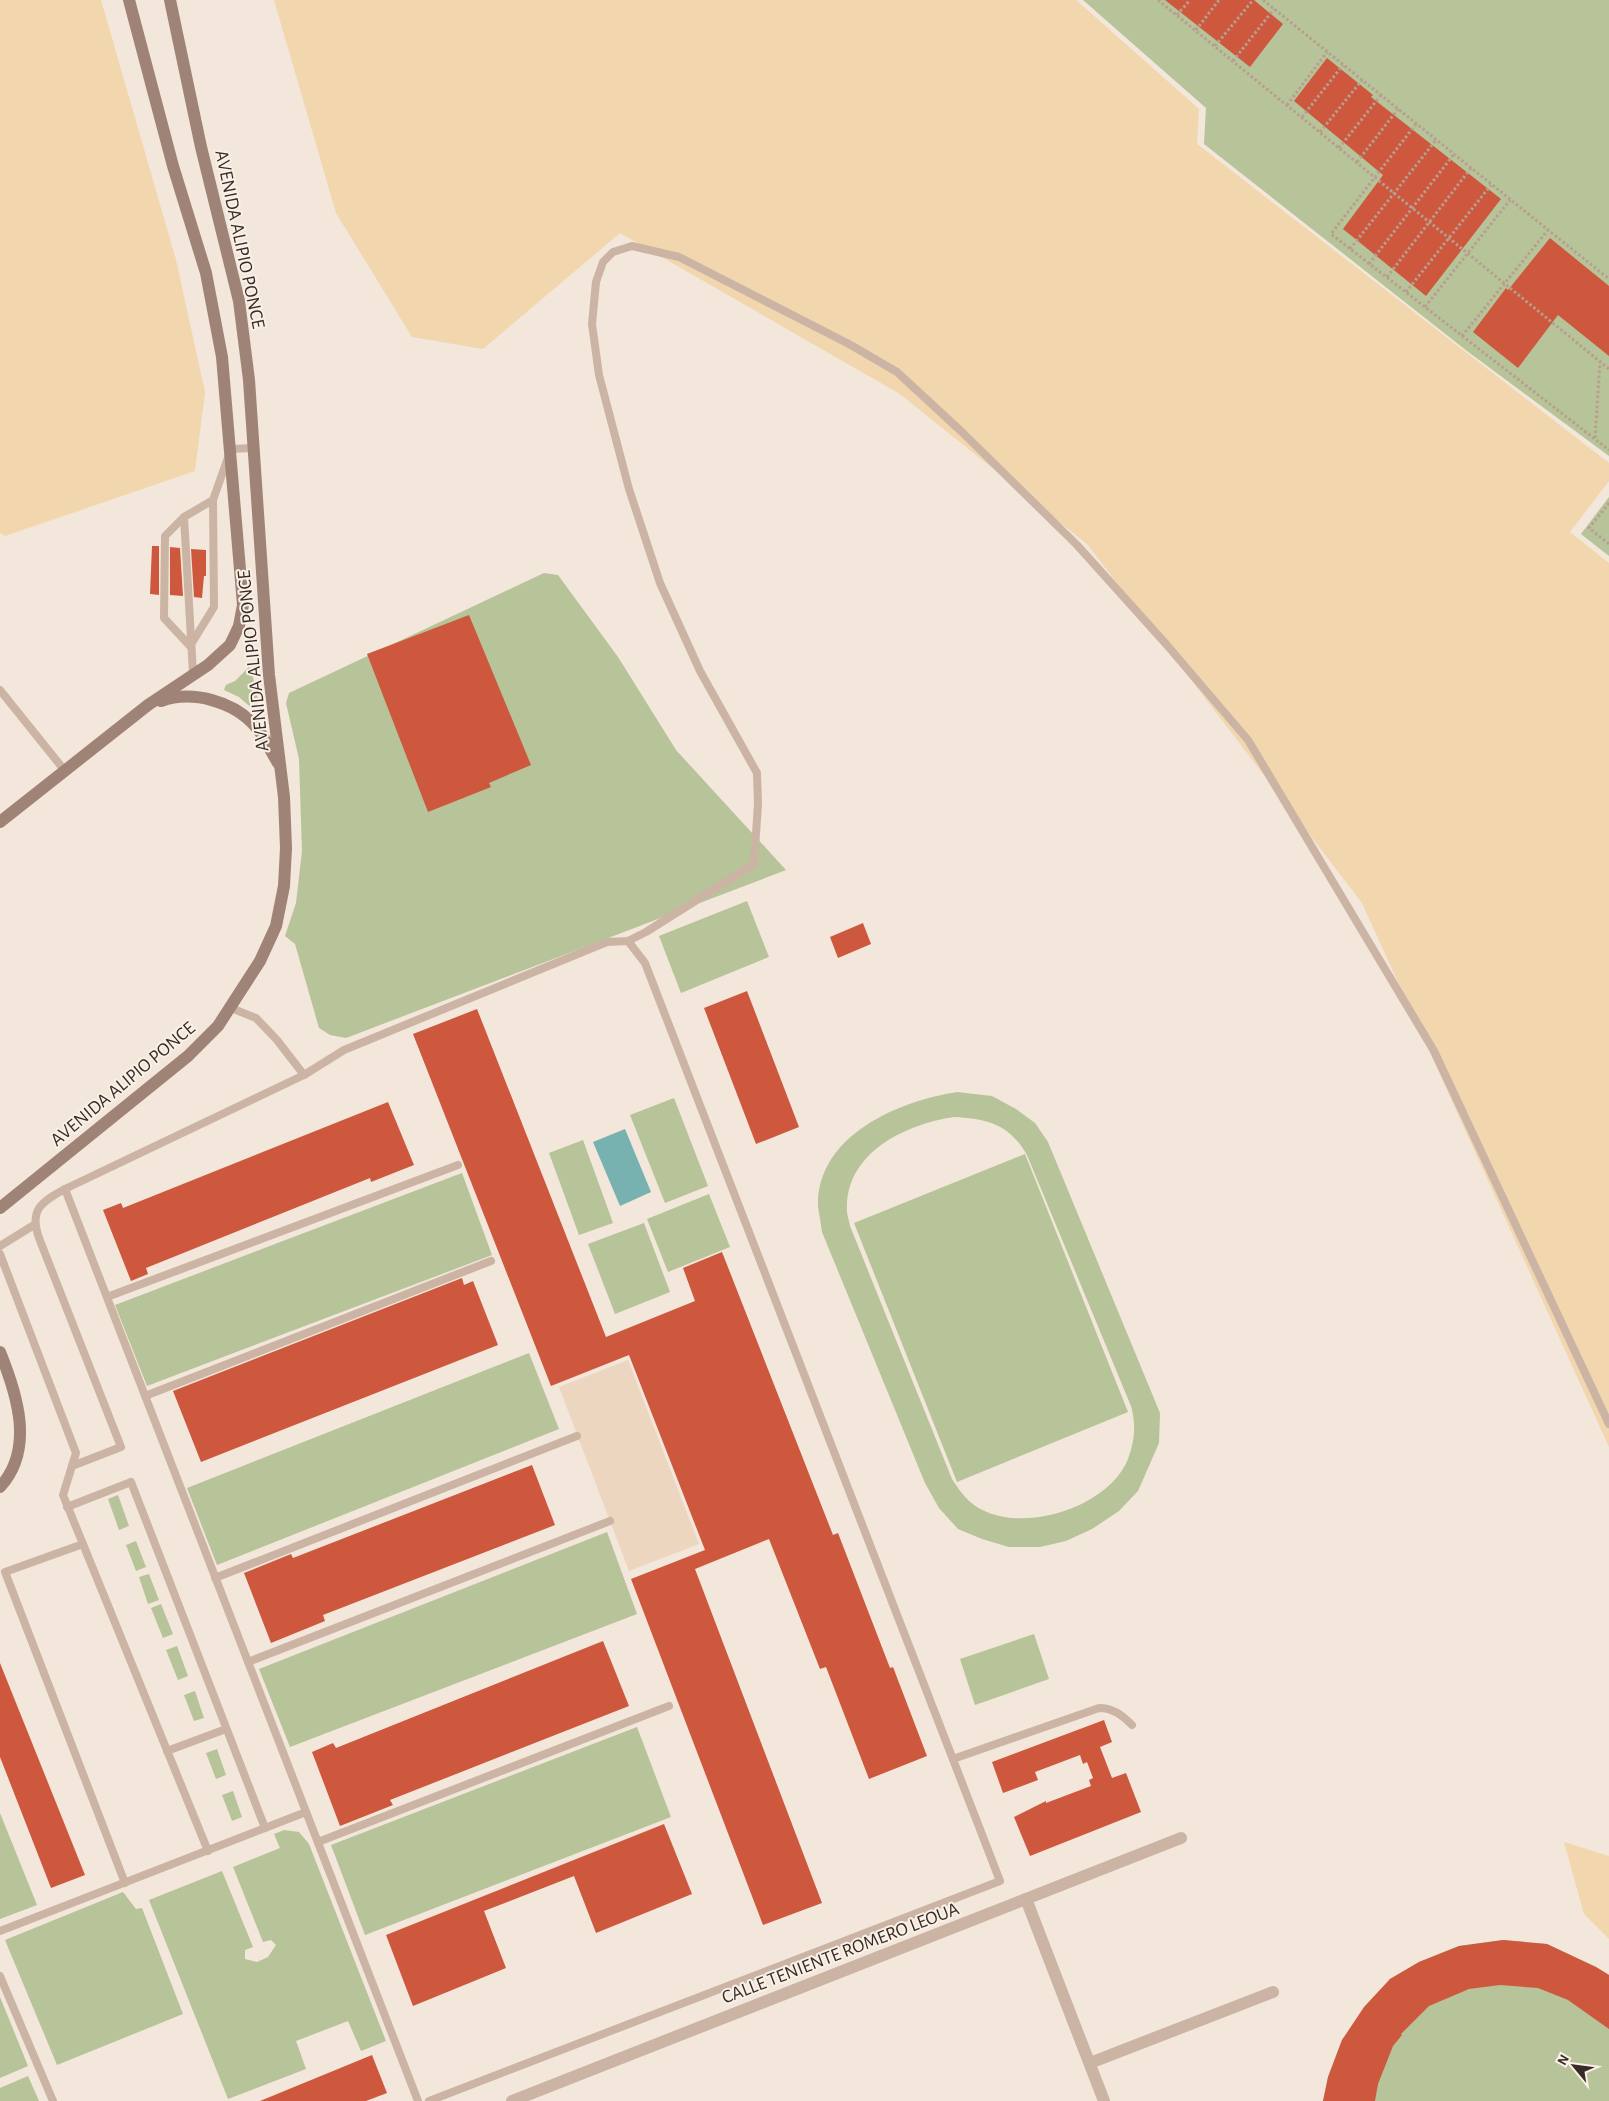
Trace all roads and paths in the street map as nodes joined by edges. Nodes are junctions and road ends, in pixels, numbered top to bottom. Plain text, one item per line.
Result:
1 (129, 0) edge
2 (170, 0) edge
3 (1159, 0) edge
4 (1190, 0) edge
5 (1220, 0) edge
6 (1253, 0) edge
7 (1262, 0) edge
8 (1274, 9) junction
9 (1177, 15) junction
10 (1196, 30) junction
11 (1215, 46) junction
12 (1327, 52) junction
13 (1233, 61) junction
14 (1343, 64) junction
15 (1362, 80) junction
16 (1380, 95) junction
17 (1286, 104) junction
18 (1398, 109) junction
19 (1302, 117) junction
20 (1416, 124) junction
21 (1320, 132) junction
22 (1436, 140) junction
23 (1340, 148) junction
24 (1454, 154) junction
25 (1357, 162) junction
26 (1471, 168) junction
27 (1375, 177) junction
28 (1492, 185) junction
29 (1395, 193) junction
30 (1510, 200) junction
31 (1413, 208) junction
32 (1430, 222) junction
33 (1548, 230) junction
34 (1450, 238) junction
35 (1350, 249) junction
36 (1468, 253) junction
37 (1369, 264) junction
38 (1387, 277) junction
39 (1609, 279) edge
40 (1505, 283) junction
41 (1406, 292) junction
42 (1425, 307) junction
43 (1462, 336) junction
44 (1600, 362) junction
45 (1609, 369) edge
46 (1595, 439) junction
47 (252, 448) junction
48 (231, 450) junction
49 (1609, 450) edge
50 (212, 500) junction
51 (1609, 503) edge
52 (184, 517) junction
53 (1609, 544) edge
54 (190, 646) junction
55 (194, 673) junction
56 (0, 690) edge
57 (148, 705) junction
58 (282, 770) junction
59 (65, 771) junction
60 (0, 822) edge
61 (628, 941) junction
62 (231, 1008) junction
63 (304, 1075) junction
64 (458, 1165) dead end
65 (65, 1190) junction
66 (0, 1208) edge
67 (34, 1224) junction
68 (0, 1246) edge
69 (0, 1254) edge
70 (491, 1261) dead end
71 (107, 1297) junction
72 (0, 1352) edge
73 (145, 1396) junction
74 (1609, 1424) edge
75 (577, 1436) dead end
76 (72, 1466) junction
77 (0, 1487) edge
78 (67, 1507) junction
79 (610, 1521) dead end
80 (83, 1544) junction
81 (215, 1578) junction
82 (248, 1662) junction
83 (668, 1706) dead end
84 (1132, 1725) dead end
85 (226, 1729) junction
86 (167, 1751) junction
87 (953, 1759) junction
88 (306, 1812) junction
89 (265, 1828) junction
90 (1181, 1838) dead end
91 (318, 1842) junction
92 (208, 1851) junction
93 (125, 1883) junction
94 (1026, 1899) junction
95 (0, 1932) edge
96 (0, 1976) edge
97 (1273, 1992) dead end
98 (1090, 2063) junction
99 (53, 2101) edge
100 (418, 2101) edge
101 (429, 2101) edge
102 (512, 2101) edge
103 (1104, 2101) edge

1 - 48 main road, AVENIDA ALIPIO PONCE
2 - 47 main road, AVENIDA ALIPIO PONCE
3 - 9 path
4 - 9 path
5 - 10 path
6 - 11 path
7 - 8 path
8 - 12 path
8 - 13 path
9 - 10 path
10 - 11 path
11 - 13 path
12 - 14 path
12 - 17 path
13 - 17 path
14 - 15 path
14 - 19 path
15 - 16 path
15 - 21 path
16 - 18 path
16 - 23 path
17 - 19 path
18 - 20 path
18 - 25 path
19 - 21 path
20 - 22 path
20 - 27 path
21 - 23 path
22 - 24 path
22 - 29 path
23 - 25 path
24 - 26 path
24 - 31 path
25 - 27 path
26 - 28 path
26 - 32 path
27 - 29 path
27 - 35 path
28 - 30 path
28 - 34 path
29 - 31 path
29 - 35 path
30 - 33 path
30 - 36 path
31 - 32 path
31 - 37 path
32 - 34 path
32 - 38 path
33 - 39 path
33 - 40 path
34 - 36 path
34 - 41 path
35 - 37 path
36 - 40 path
36 - 42 path
37 - 38 path
38 - 41 path
40 - 43 path
40 - 44 path
41 - 42 path
42 - 43 path
43 - 46 path
44 - 45 path
44 - 46 path
46 - 49 path
47 - 48 lane
47 - 58 main road, AVENIDA ALIPIO PONCE
48 - 50 lane
48 - 55 main road, AVENIDA ALIPIO PONCE
50 - 52 lane
50 - 54 lane
51 - 53 path
52 - 54 lane
52 - 54 lane
54 - 55 lane
55 - 57 main road, AVENIDA ALIPIO PONCE
56 - 59 lane
57 - 58 main road
57 - 59 main road, AVENIDA ALIPIO PONCE
58 - 62 main road, AVENIDA ALIPIO PONCE
59 - 60 main road, AVENIDA ALIPIO PONCE
61 - 63 lane
61 - 74 lane
61 - 87 lane
62 - 63 lane
62 - 66 main road, AVENIDA ALIPIO PONCE
63 - 65 lane
64 - 71 lane
65 - 67 lane
65 - 71 lane
67 - 68 lane
67 - 76 lane
69 - 76 lane
70 - 73 lane
71 - 73 lane
72 - 77 main road
73 - 81 lane
75 - 81 lane
76 - 78 lane
78 - 80 lane
78 - 85 lane
79 - 82 lane
80 - 86 lane
80 - 93 lane
81 - 82 lane
82 - 88 lane
83 - 91 lane
84 - 87 lane
85 - 86 lane
85 - 89 lane
86 - 92 lane
87 - 101 lane
88 - 89 lane
88 - 91 lane
89 - 92 lane
90 - 94 street, CALLE TENIENTE ROMERO LEOUA
91 - 100 lane
92 - 93 lane
93 - 95 lane
94 - 98 street
94 - 102 street, CALLE TENIENTE ROMERO LEOUA
96 - 99 lane
97 - 98 street
98 - 103 street

